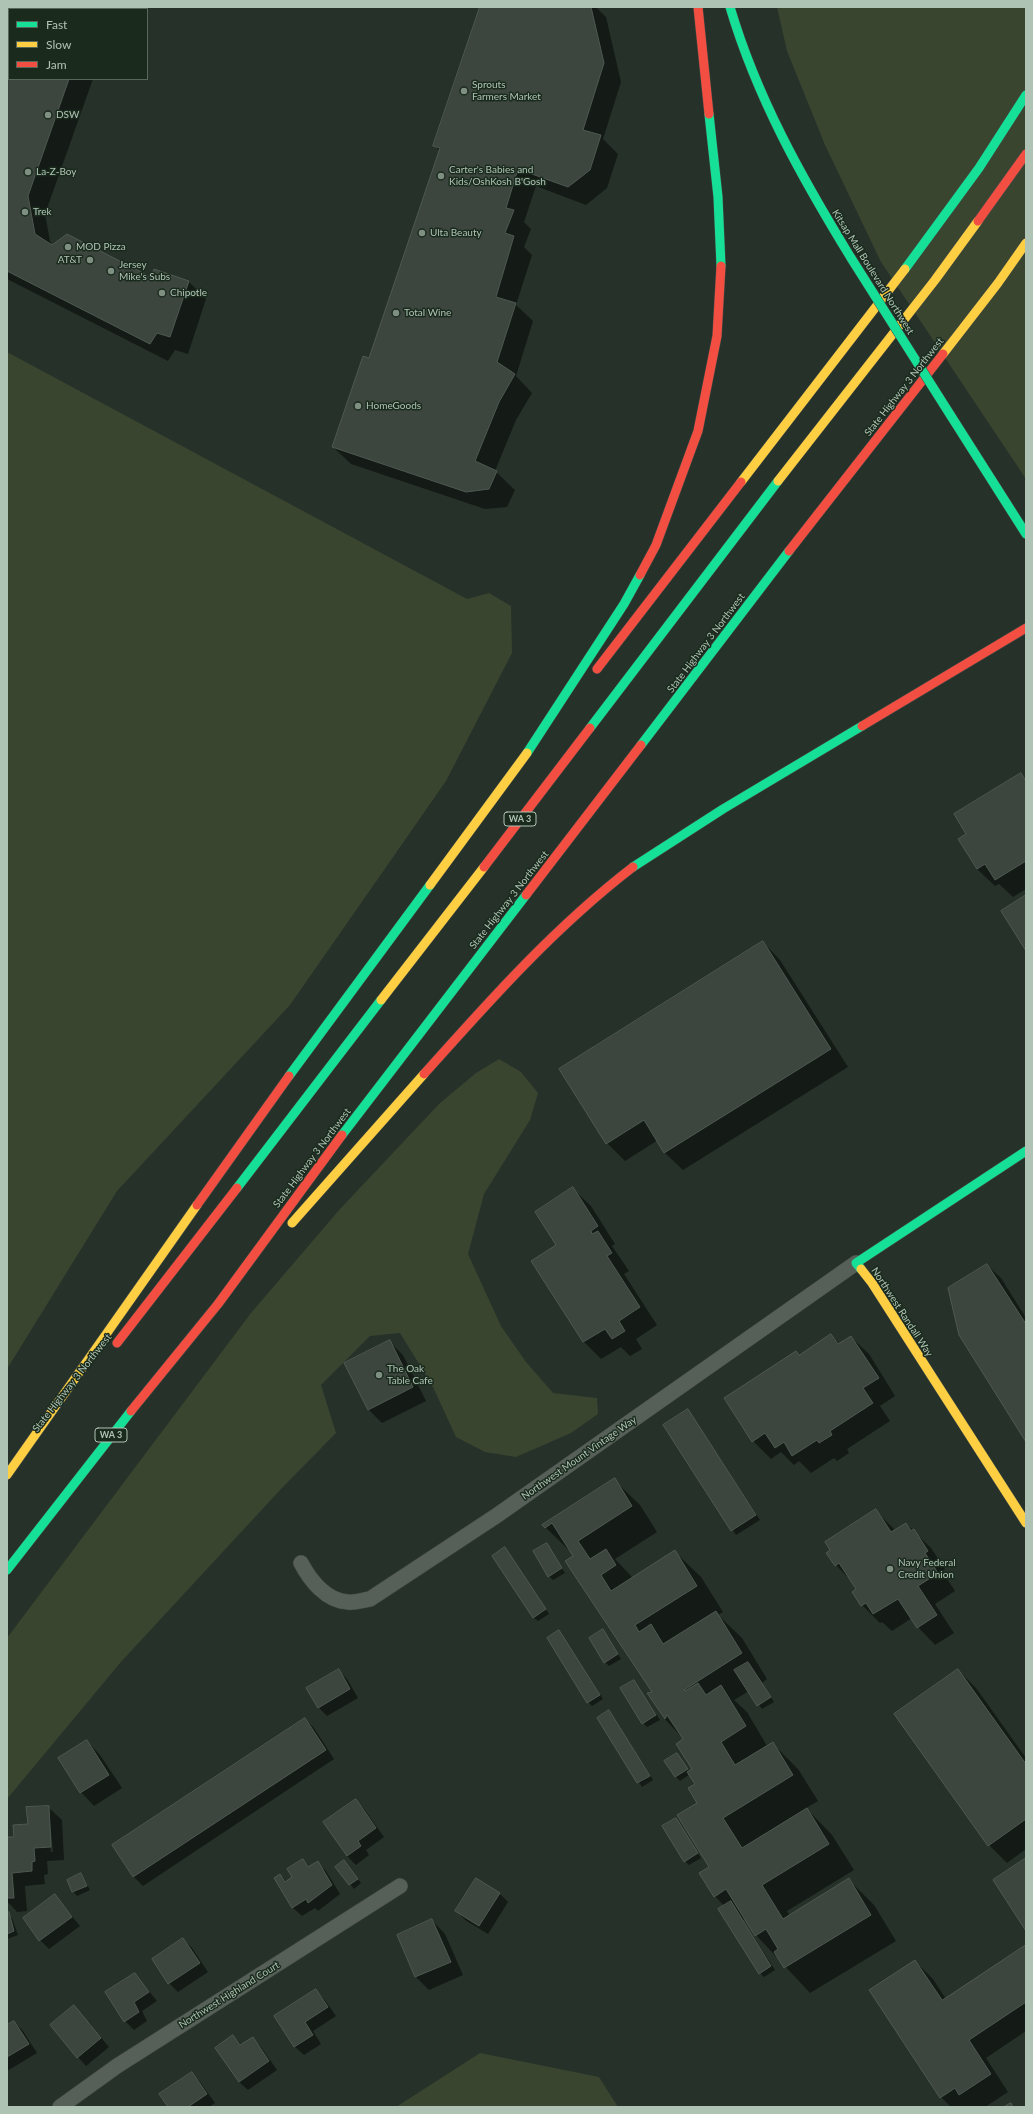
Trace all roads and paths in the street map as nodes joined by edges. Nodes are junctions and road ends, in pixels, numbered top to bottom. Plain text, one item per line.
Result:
1 (698, 7) edge
2 (730, 7) edge
3 (1026, 95) edge
4 (1026, 154) edge
5 (1026, 243) edge
6 (1026, 250) edge
7 (998, 283) junction
8 (1026, 534) edge
9 (1026, 628) edge
10 (593, 675) dead end
11 (574, 699) dead end
12 (520, 764) junction
13 (1026, 1151) edge
14 (856, 1263) junction
15 (218, 1304) junction
16 (110, 1352) dead end
17 (62, 1413) dead end
18 (7, 1475) edge
19 (7, 1480) edge
20 (1026, 1523) edge
21 (301, 1562) dead end
22 (7, 1570) edge
23 (400, 1886) dead end
24 (60, 2107) edge

1 - 12 main road
2 - 8 main road, Kitsap Mall Boulevard Northwest, bridge
3 - 10 main road
4 - 16 main road, State Highway 3 Northwest / WA 3
5 - 7 main road, State Highway 3 Northwest / WA 3
6 - 7 main road
7 - 15 main road, State Highway 3 Northwest / WA 3
9 - 15 main road
11 - 12 main road
12 - 18 main road
13 - 14 main road, Northwest Randall Way
14 - 20 main road, Northwest Randall Way
14 - 21 street, Northwest Mount Vintage Way
15 - 22 main road, State Highway 3 Northwest / WA 3
17 - 19 main road, State Highway 3 Northwest
23 - 24 street, Northwest Highland Court

